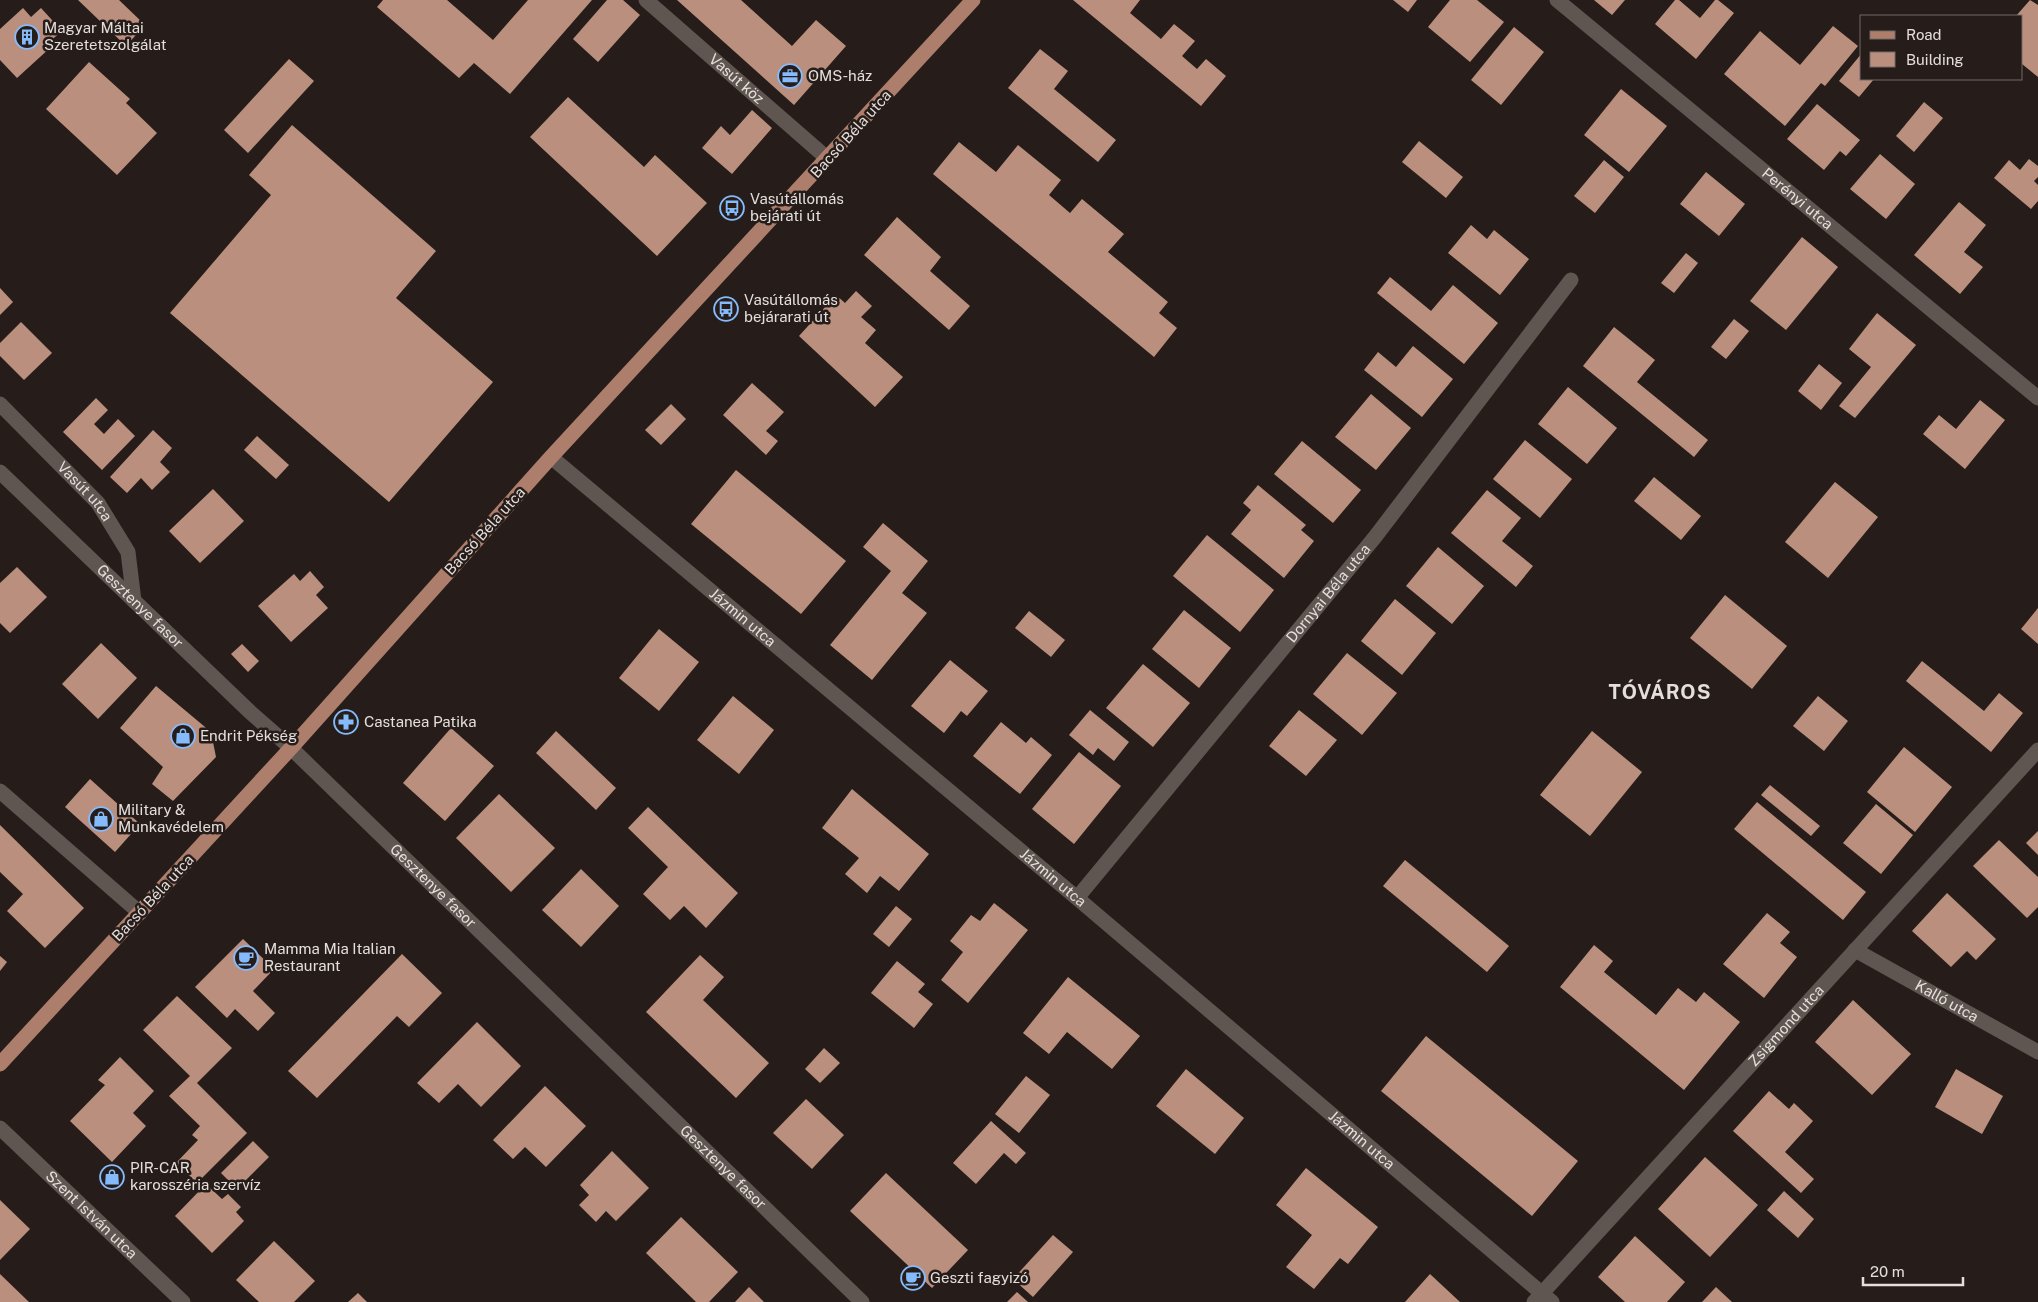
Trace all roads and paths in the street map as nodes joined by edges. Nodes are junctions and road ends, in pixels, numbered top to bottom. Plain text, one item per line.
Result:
1 (646, 0) edge
2 (973, 0) edge
3 (1556, 0) edge
4 (828, 159) junction
5 (1571, 280) dead end
6 (2038, 398) edge
7 (0, 404) edge
8 (551, 458) junction
9 (0, 472) edge
10 (134, 601) junction
11 (291, 748) junction
12 (2038, 750) edge
13 (0, 791) edge
14 (1077, 898) junction
15 (140, 913) junction
16 (1855, 950) junction
17 (2038, 1052) edge
18 (0, 1064) edge
19 (0, 1128) edge
20 (1543, 1299) edge
21 (183, 1302) edge
22 (862, 1302) edge

1 - 4 street, Vasút köz
2 - 4 main road, Bacsó Béla utca
3 - 6 street, Perényi utca
4 - 8 main road, Bacsó Béla utca
5 - 14 street, Dornyai Béla utca
7 - 10 street, Vasút utca
8 - 11 main road, Bacsó Béla utca
8 - 14 street, Jázmin utca
9 - 10 street, Gesztenye fasor
10 - 11 street, Gesztenye fasor
11 - 15 main road, Bacsó Béla utca
11 - 22 street, Gesztenye fasor
12 - 16 street, Zsigmond utca
13 - 15 street
14 - 20 street, Jázmin utca
15 - 18 main road, Bacsó Béla utca
16 - 17 street, Kalló utca
16 - 20 street, Zsigmond utca
19 - 21 street, Szent István utca

